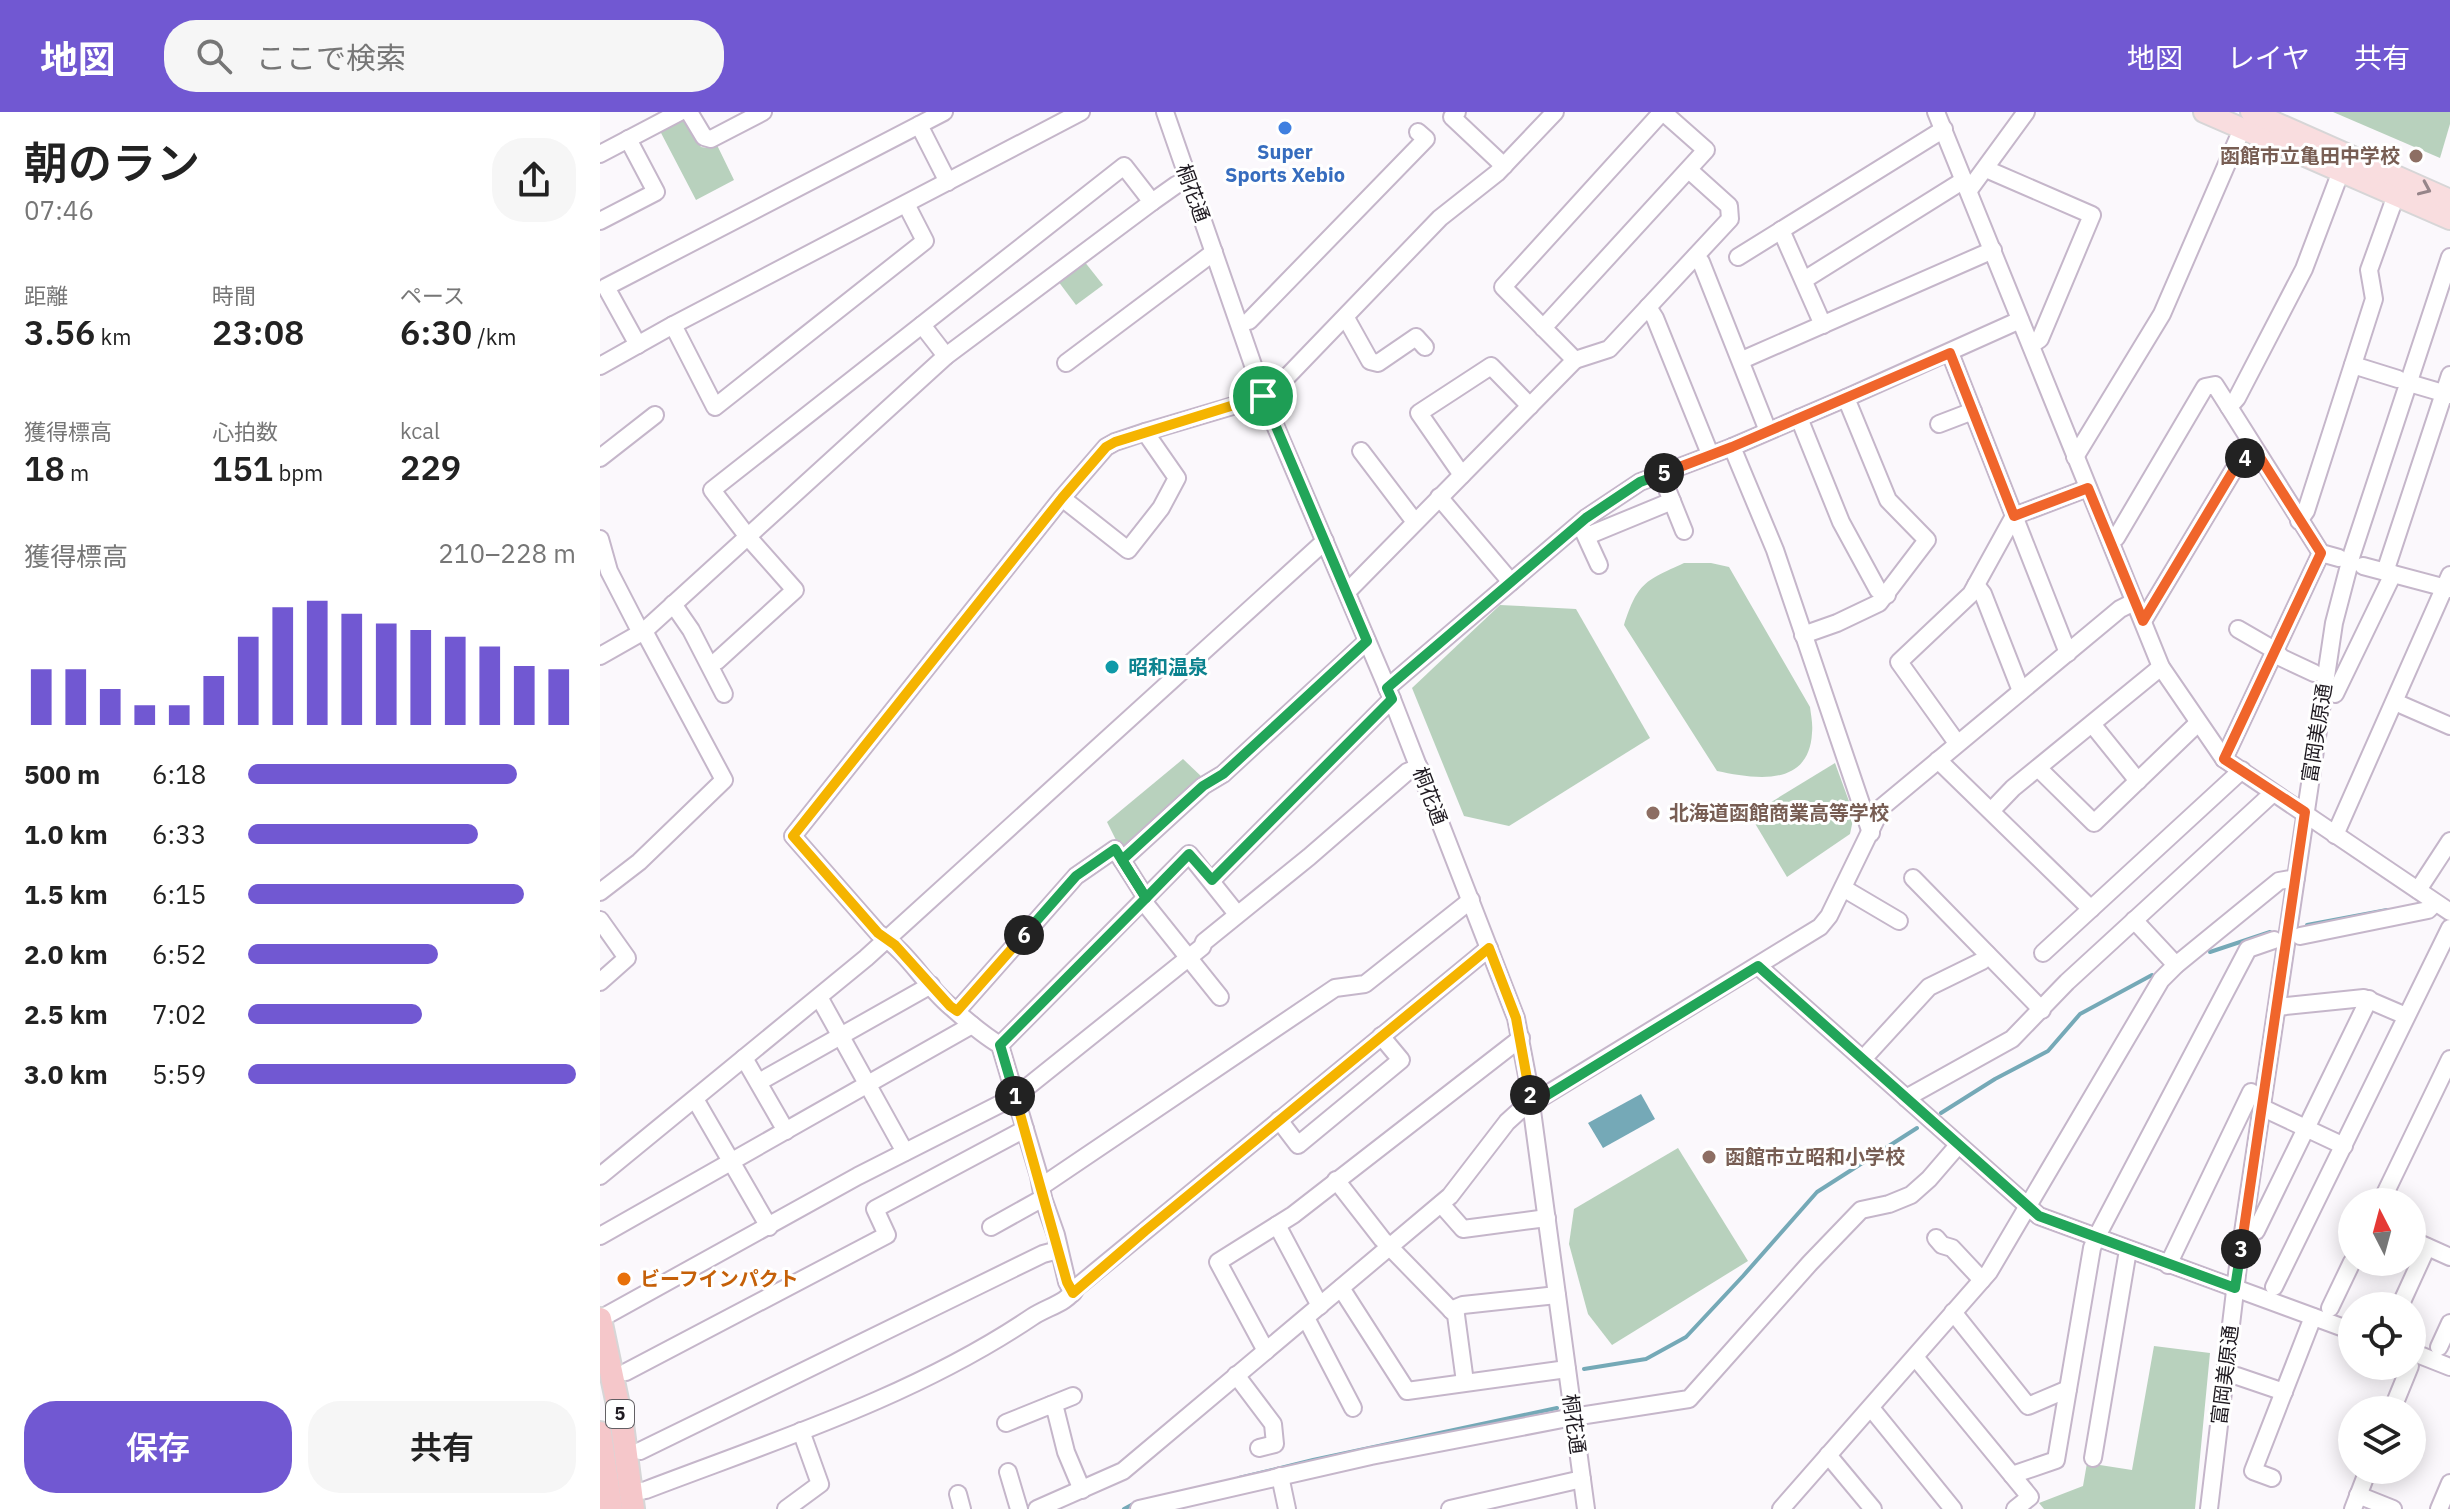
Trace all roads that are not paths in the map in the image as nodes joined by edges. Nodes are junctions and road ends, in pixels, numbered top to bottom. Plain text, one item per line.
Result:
1 (680, 112) edge
2 (689, 112) edge
3 (763, 112) edge
4 (944, 112) edge
5 (1081, 112) edge
6 (1165, 112) edge
7 (1457, 112) edge
8 (1555, 112) edge
9 (1663, 112) edge
10 (1936, 112) edge
11 (2026, 112) edge
12 (2204, 112) edge
13 (2246, 120) edge
14 (919, 125) junction
15 (1944, 129) junction
16 (1418, 132) dead end
17 (628, 139) junction
18 (600, 154) edge
19 (1504, 166) junction
20 (1986, 169) junction
21 (1689, 170) junction
22 (2341, 171) junction
23 (1188, 180) junction
24 (948, 182) junction
25 (1966, 185) junction
26 (2396, 195) junction
27 (2450, 200) edge
28 (1152, 202) junction
29 (906, 204) junction
30 (2450, 219) edge
31 (600, 221) edge
32 (1781, 230) junction
33 (1993, 250) junction
34 (1214, 252) junction
35 (1696, 256) junction
36 (1738, 257) dead end
37 (2450, 257) edge
38 (1804, 280) junction
39 (1648, 307) junction
40 (1346, 318) junction
41 (2020, 320) junction
42 (1249, 321) dead end
43 (673, 325) junction
44 (922, 325) junction
45 (1823, 325) junction
46 (1543, 328) junction
47 (638, 345) junction
48 (2031, 345) junction
49 (1425, 347) dead end
50 (1950, 353) junction
51 (946, 356) junction
52 (1575, 360) junction
53 (1742, 360) junction
54 (1066, 363) dead end
55 (2353, 365) junction
56 (600, 366) edge
57 (2450, 375) edge
58 (2403, 381) junction
59 (2447, 394) edge
60 (1263, 396) junction
61 (1846, 398) junction
62 (1530, 406) junction
63 (2229, 407) junction
64 (1973, 411) junction
65 (655, 415) dead end
66 (1799, 418) junction
67 (1939, 424) dead end
68 (1768, 431) junction
69 (1145, 432) junction
70 (1732, 447) junction
71 (1361, 451) dead end
72 (2256, 451) junction
73 (1710, 454) junction
74 (2075, 457) junction
75 (600, 458) edge
76 (1661, 474) junction
77 (1462, 475) junction
78 (2088, 488) junction
79 (1439, 497) junction
80 (1062, 498) junction
81 (1672, 501) junction
82 (2014, 516) junction
83 (2299, 521) junction
84 (1415, 522) junction
85 (1583, 530) junction
86 (1684, 531) dead end
87 (748, 537) junction
88 (2116, 538) dead end
89 (600, 539) edge
90 (1325, 541) junction
91 (2321, 553) junction
92 (2339, 558) dead end
93 (1599, 565) dead end
94 (2363, 566) dead end
95 (2389, 573) junction
96 (1511, 582) junction
97 (2448, 584) edge
98 (1976, 585) junction
99 (1347, 592) junction
100 (1887, 595) junction
101 (2134, 602) junction
102 (673, 604) junction
103 (2143, 621) junction
104 (2238, 629) dead end
105 (643, 632) junction
106 (1803, 635) junction
107 (1367, 641) junction
108 (2276, 651) junction
109 (2068, 653) junction
110 (600, 656) edge
111 (710, 664) junction
112 (2161, 667) junction
113 (2314, 673) dead end
114 (2021, 691) junction
115 (1390, 693) junction
116 (724, 694) dead end
117 (2335, 694) dead end
118 (2395, 702) junction
119 (2198, 723) junction
120 (2092, 724) junction
121 (2450, 726) edge
122 (1957, 743) junction
123 (2224, 759) junction
124 (1938, 760) junction
125 (1419, 767) junction
126 (2038, 768) junction
127 (2242, 770) junction
128 (2138, 781) junction
129 (2273, 793) junction
130 (1991, 811) junction
131 (2305, 812) junction
132 (1871, 833) junction
133 (2335, 835) junction
134 (2450, 841) edge
135 (1122, 860) junction
136 (1913, 878) dead end
137 (2296, 878) junction
138 (1212, 880) junction
139 (1843, 888) junction
140 (2418, 890) junction
141 (600, 892) edge
142 (1144, 899) junction
143 (1471, 900) junction
144 (2435, 903) junction
145 (2091, 909) junction
146 (2450, 912) edge
147 (1237, 914) junction
148 (600, 920) edge
149 (2134, 920) junction
150 (1899, 921) dead end
151 (2450, 928) edge
152 (2300, 936) dead end
153 (886, 938) junction
154 (2274, 940) dead end
155 (1489, 948) junction
156 (2043, 953) dead end
157 (1987, 954) junction
158 (1188, 958) junction
159 (2176, 965) junction
160 (1758, 966) junction
161 (600, 982) edge
162 (931, 985) junction
163 (819, 997) junction
164 (1220, 997) dead end
165 (2369, 999) junction
166 (2277, 1007) junction
167 (2042, 1010) junction
168 (957, 1011) junction
169 (2406, 1016) junction
170 (972, 1025) junction
171 (841, 1036) junction
172 (1381, 1036) junction
173 (1521, 1038) junction
174 (1000, 1045) junction
175 (744, 1058) junction
176 (1863, 1059) junction
177 (2450, 1059) edge
178 (759, 1082) junction
179 (867, 1084) junction
180 (2251, 1092) dead end
181 (1016, 1096) junction
182 (1906, 1098) junction
183 (695, 1099) junction
184 (1531, 1105) junction
185 (2263, 1108) junction
186 (1279, 1120) junction
187 (2307, 1128) junction
188 (1025, 1129) junction
189 (786, 1131) junction
190 (2344, 1146) junction
191 (1954, 1150) dead end
192 (905, 1152) junction
193 (733, 1162) junction
194 (600, 1176) edge
195 (1336, 1180) junction
196 (2388, 1188) edge
197 (1042, 1192) junction
198 (1441, 1204) junction
199 (2028, 1207) junction
200 (1547, 1218) junction
201 (1277, 1225) junction
202 (769, 1227) junction
203 (991, 1227) dead end
204 (2256, 1231) dead end
205 (600, 1236) edge
206 (1936, 1238) dead end
207 (2096, 1238) junction
208 (2426, 1246) edge
209 (1390, 1247) junction
210 (1058, 1250) junction
211 (2128, 1250) junction
212 (2450, 1257) edge
213 (2168, 1265) junction
214 (2345, 1276) edge
215 (1982, 1280) junction
216 (2274, 1287) dead end
217 (1341, 1288) junction
218 (2235, 1288) junction
219 (1073, 1293) junction
220 (1557, 1295) junction
221 (1320, 1306) junction
222 (2330, 1308) dead end
223 (1451, 1310) junction
224 (1953, 1312) junction
225 (2313, 1317) junction
226 (1306, 1318) junction
227 (600, 1319) edge
228 (2450, 1323) edge
229 (2338, 1326) edge
230 (2439, 1347) dead end
231 (1266, 1351) junction
232 (1915, 1357) junction
233 (2426, 1361) edge
234 (2450, 1367) edge
235 (1567, 1369) junction
236 (626, 1372) dead end
237 (1236, 1375) junction
238 (2237, 1376) dead end
239 (1465, 1382) junction
240 (2068, 1389) junction
241 (2284, 1392) junction
242 (1073, 1396) dead end
243 (1051, 1405) junction
244 (1353, 1408) dead end
245 (1871, 1408) junction
246 (1573, 1417) junction
247 (1006, 1423) dead end
248 (801, 1431) junction
249 (600, 1433) edge
250 (1259, 1448) dead end
251 (640, 1451) dead end
252 (1828, 1455) junction
253 (2093, 1458) dead end
254 (1008, 1472) dead end
255 (2012, 1475) junction
256 (1280, 1476) junction
257 (2272, 1478) dead end
258 (1582, 1479) junction
259 (2450, 1483) edge
260 (1082, 1490) junction
261 (632, 1501) edge
262 (2355, 1502) edge
263 (1785, 1507) edge
264 (611, 1509) edge
265 (786, 1509) edge
266 (1019, 1509) edge
267 (1037, 1509) edge
268 (1139, 1509) edge
269 (1287, 1509) edge
270 (1450, 1509) edge
271 (1586, 1509) edge
272 (1873, 1509) edge
273 (1953, 1509) edge
274 (2015, 1509) edge
275 (2209, 1509) edge
276 (2393, 1509) edge
277 (2439, 1509) edge

1 - 17 street
2 - 3 street
4 - 14 street
5 - 24 street
6 - 23 street, 桐花通
7 - 19 street
8 - 19 street
9 - 21 street
9 - 46 street
10 - 15 street
11 - 20 street
12 - 13 main road
13 - 22 main road
13 -> 27 main road
13 - 74 street
14 - 24 street
14 - 47 street
15 - 25 street
15 - 32 street
16 - 42 street
17 - 18 street
17 - 31 street
19 - 40 street
20 - 25 street
20 - 48 street
21 - 35 street
21 - 46 street
22 - 26 main road
22 - 63 street
23 - 28 street
23 - 34 street, 桐花通
24 - 29 street
25 - 33 street
25 - 38 street
26 - 30 main road
26 - 55 street
28 - 44 street
28 - 51 street
29 - 43 street
29 - 43 street
32 - 36 street
32 - 38 street
33 - 41 street
33 - 45 street
34 - 54 street
34 - 60 street, 桐花通
35 - 39 street
35 - 53 street
37 - 58 street, 富岡美原通
38 - 45 street
39 - 52 street
39 - 73 street
40 - 49 street
40 - 60 street
41 - 48 street
41 - 50 street
43 - 47 street
44 - 51 street
44 - 87 street
45 - 53 street
46 - 52 street
47 - 56 street
48 - 74 street
50 - 61 street
50 - 64 street
51 - 87 street
52 - 62 street
53 - 68 street
55 - 58 street
55 - 83 street
57 - 59 street
58 - 59 street
58 - 131 street, 富岡美原通
59 - 95 street
60 - 69 street
60 - 90 street, 桐花通
61 - 66 street
61 - 100 street
62 - 77 street
62 - 77 street
63 - 72 street
63 - 88 street
64 - 67 street
64 - 82 street
65 - 75 street
66 - 68 street
66 - 100 street
68 - 70 street
69 - 80 street
69 - 80 street
70 - 73 street
70 - 106 street
71 - 84 street
72 - 83 street
72 - 103 street
73 - 76 street
74 - 78 street
76 - 81 street
76 - 85 street
77 - 79 street
78 - 82 street
78 - 101 street
79 - 84 street
79 - 96 street
80 - 153 street
81 - 85 street
81 - 86 street
82 - 98 street
82 - 109 street
83 - 91 street
84 - 99 street
85 - 93 street
85 - 96 street
87 - 102 street
87 - 111 street
89 - 105 street
90 - 99 street, 桐花通
90 - 153 street
91 - 92 street
91 - 108 street
94 - 95 street
95 - 97 street
95 - 117 street
96 - 115 street
97 - 118 street
98 - 114 street
98 - 122 street
99 - 107 street, 桐花通
100 - 106 street
101 - 103 street
101 - 109 street
102 - 105 street
102 - 111 street
103 - 112 street
104 - 108 street
105 - 110 street
105 - 141 street
106 - 132 street
107 - 115 street, 桐花通
107 - 135 street
108 - 113 street
108 - 123 street
109 - 114 street
111 - 116 street
112 - 119 street
112 - 120 street
114 - 122 street
115 - 125 street, 桐花通
115 - 138 street
118 - 121 street
118 - 133 street
119 - 123 street
119 - 128 street
120 - 126 street
120 - 128 street
122 - 124 street
123 - 127 street
124 - 130 street
124 - 132 street
125 - 143 street, 桐花通
125 - 147 street
126 - 128 street
126 - 130 street
127 - 129 street
127 - 145 street
129 - 131 street
129 - 149 street
130 - 145 street
131 - 133 street
131 - 137 street, 富岡美原通
132 - 139 street
133 - 140 street
134 - 140 street
135 - 142 street
135 - 168 street
136 - 157 street
137 - 159 street
137 - 166 street, 富岡美原通
138 - 142 street
138 - 147 street
139 - 150 street
139 - 160 street
140 - 144 street
142 - 158 street
142 - 174 street
143 - 155 street, 桐花通
143 - 197 street
144 - 146 street
144 - 152 street
145 - 156 street
147 - 158 street
148 - 161 street
149 - 159 street
149 - 167 street
151 - 169 street
153 - 162 street
153 - 163 street
154 - 207 street
155 - 172 street
155 - 173 street, 桐花通
157 - 167 street
157 - 176 street
158 - 164 street
158 - 181 street
159 - 199 street
160 - 176 street
160 - 184 street
162 - 168 street
162 - 171 street
163 - 171 street
163 - 175 street
165 - 166 street
165 - 169 street
165 - 187 street
166 - 185 street, 富岡美原通
167 - 182 street
168 - 170 street
169 - 190 street
170 - 174 street
170 - 179 street
171 - 178 street
171 - 179 street
172 - 186 street
172 - 186 street
173 - 184 street, 桐花通
173 - 195 street
174 - 181 street
175 - 178 street
175 - 183 street
176 - 182 street
177 - 196 street
178 - 189 street
179 - 189 street
179 - 192 street
180 - 213 street
181 - 188 street
181 - 192 street
182 - 199 street
183 - 193 street
183 - 194 street
184 - 198 street
184 - 200 street, 桐花通
185 - 187 street
185 - 218 street, 富岡美原通
186 - 219 street
187 - 190 street
187 - 204 street
188 - 197 street
188 - 236 street
189 - 193 street
190 - 216 street
191 - 246 street
192 - 202 street
193 - 202 street
193 - 205 street
195 - 201 street
195 - 209 street
197 - 203 street
197 - 210 street
198 - 200 street
198 - 209 street
199 - 207 street
199 - 215 street
200 - 220 street, 桐花通
201 - 221 street
201 - 231 street
202 - 227 street
206 - 215 street
207 - 211 street
207 - 240 street
208 - 212 street
209 - 217 street
209 - 223 street
210 - 219 street
210 - 251 street
211 - 213 street
211 - 253 street
213 - 218 street
214 - 222 street
215 - 224 street
217 - 221 street
217 - 239 street
218 - 225 street
218 - 275 street, 富岡美原通
219 - 248 street
220 - 223 street
220 - 235 street, 桐花通
221 - 226 street
223 - 239 street
224 - 232 street
224 - 240 street
225 - 229 street
225 - 241 street
226 - 231 street
226 - 244 street
227 - 261 highway, 5
228 - 230 street
231 - 237 street
232 - 245 street
232 - 255 street
233 - 234 street
235 - 239 street
235 - 246 street, 桐花通
237 - 250 street
237 - 260 street
238 - 241 street
240 - 255 street
241 - 257 street
242 - 243 street
243 - 247 street
243 - 260 street
245 - 252 street
245 - 273 street
246 - 256 street
246 - 258 street, 桐花通
248 - 261 street
248 - 265 street
249 - 264 highway, 5
252 - 263 street
252 - 272 street
254 - 266 street
255 - 274 street
256 - 268 street
256 - 269 street
258 - 270 street
258 - 271 street, 桐花通
259 - 277 street
260 - 267 street
262 - 276 street

